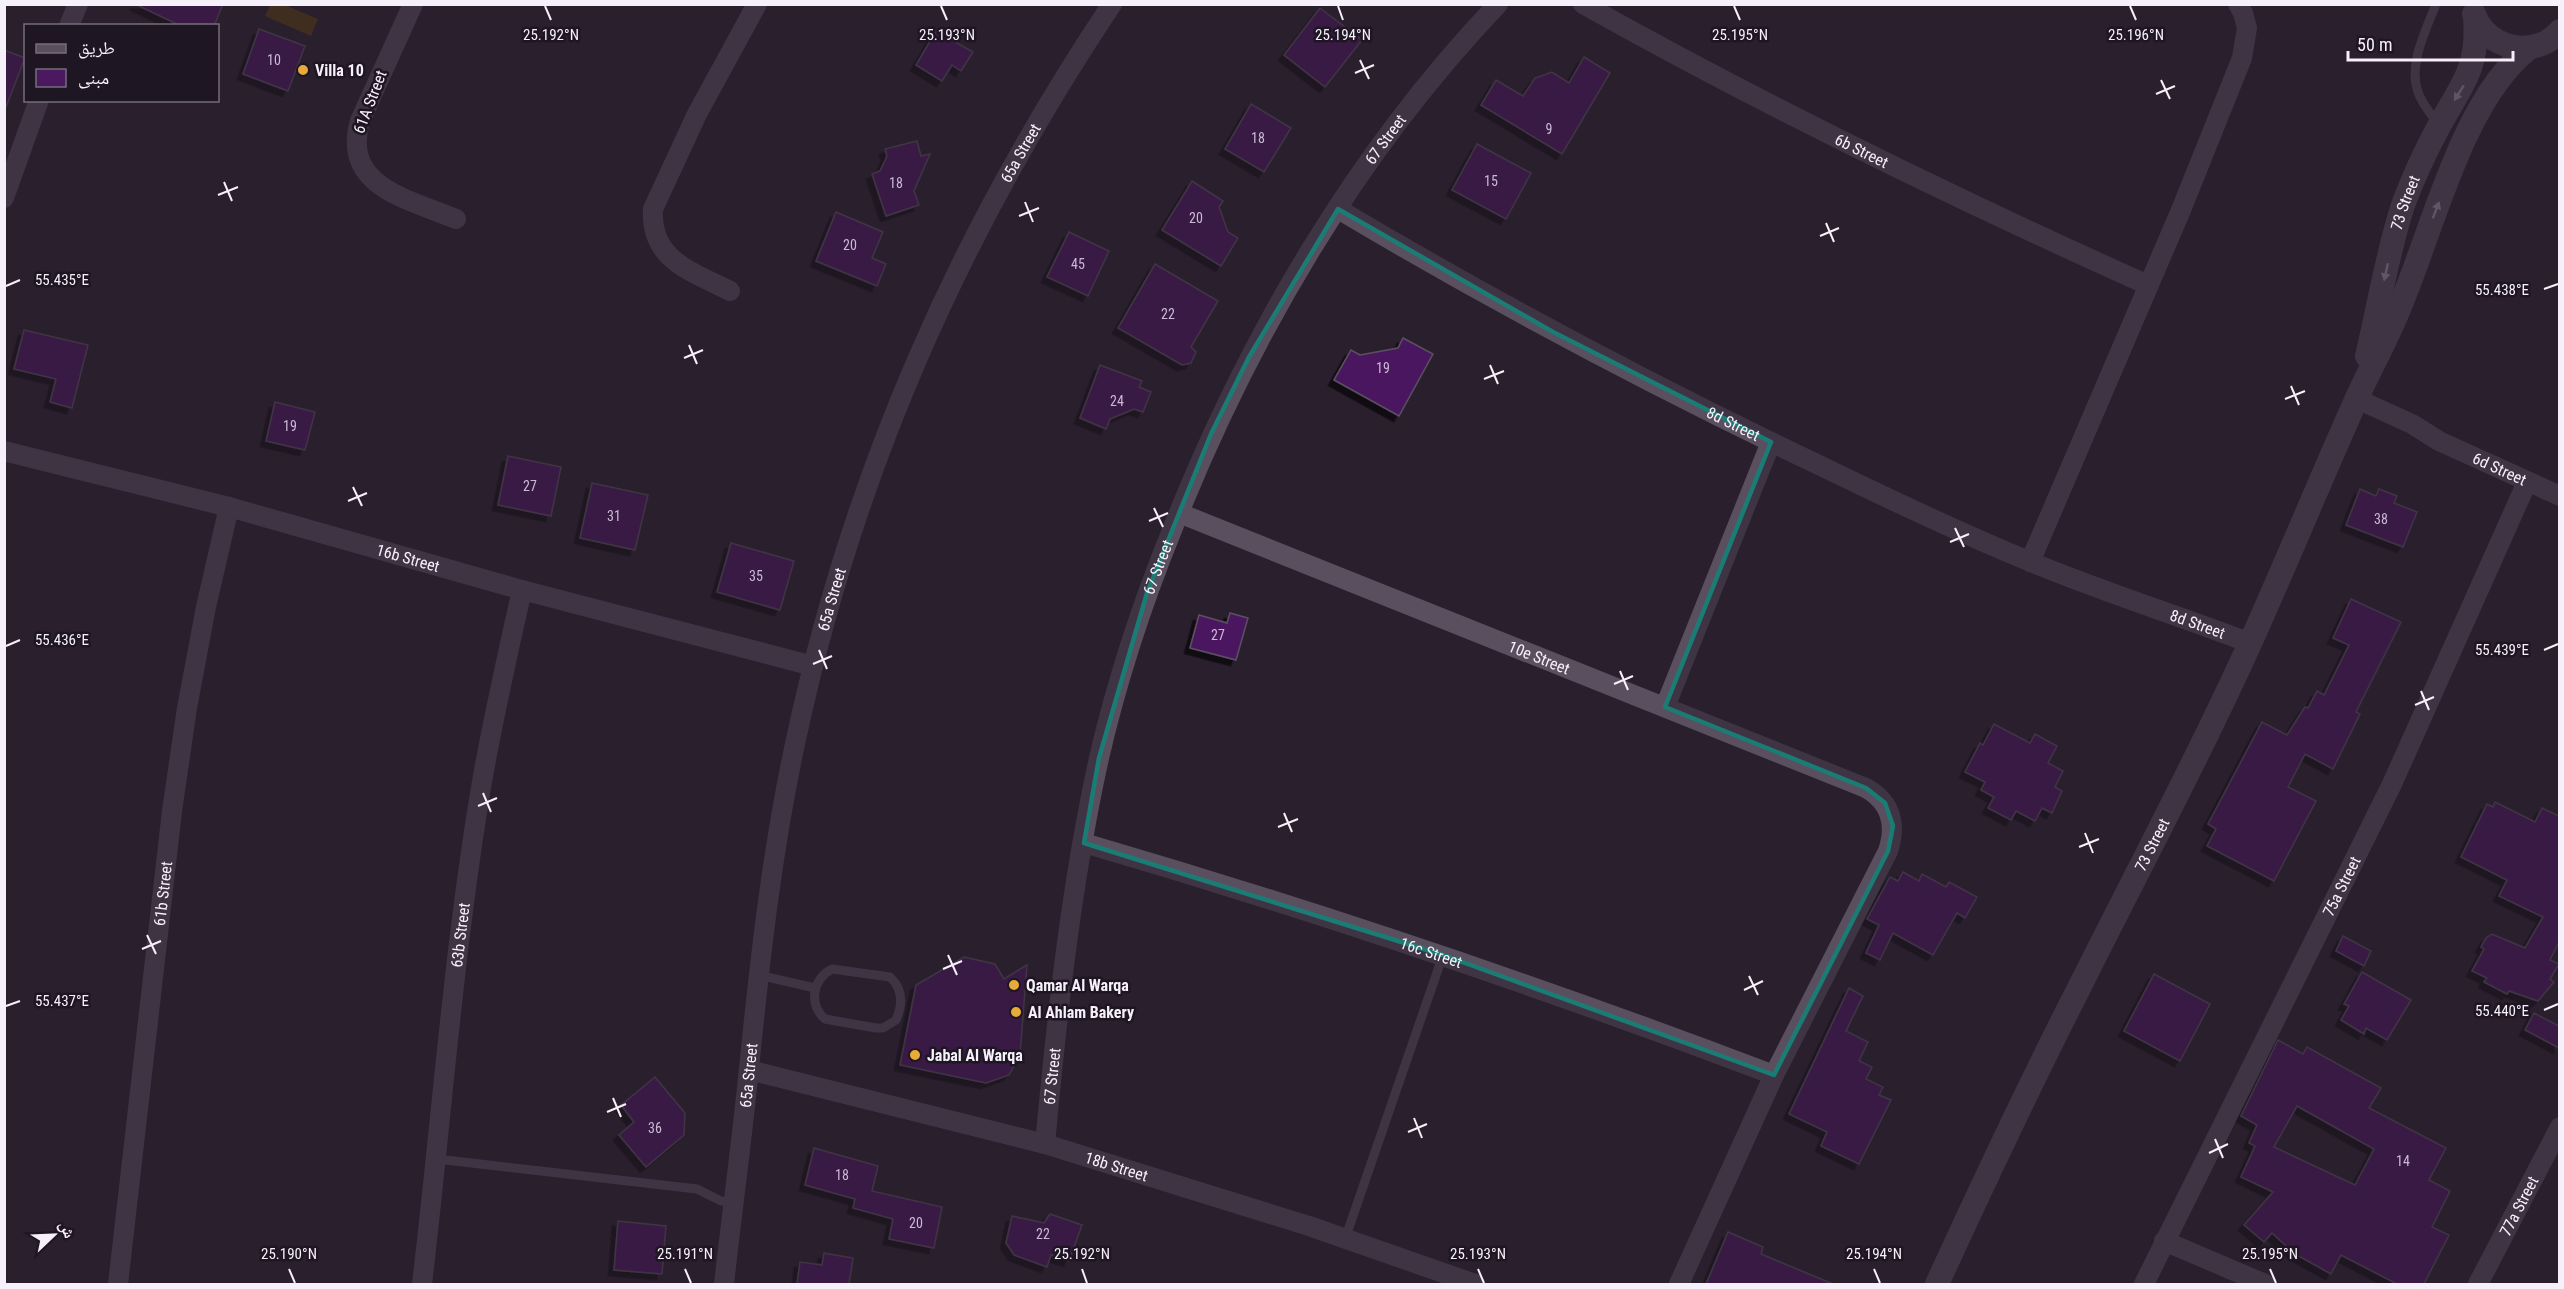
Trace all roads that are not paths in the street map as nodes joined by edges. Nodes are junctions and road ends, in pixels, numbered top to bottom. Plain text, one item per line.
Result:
1 (78, 4) edge
2 (412, 4) edge
3 (757, 4) edge
4 (1113, 4) edge
5 (1498, 4) edge
6 (1583, 4) edge
7 (2436, 4) edge
8 (2241, 9) edge
9 (2474, 11) edge
10 (70, 24) edge
11 (2548, 41) edge
12 (38, 102) edge
13 (2439, 126) junction
14 (4, 198) edge
15 (1338, 210) junction
16 (456, 219) dead end
17 (2148, 285) junction
18 (730, 291) dead end
19 (2354, 406) junction
20 (1771, 442) junction
21 (4, 451) edge
22 (2527, 482) junction
23 (2559, 496) edge
24 (229, 507) junction
25 (1179, 513) junction
26 (2030, 562) junction
27 (522, 590) junction
28 (2246, 649) junction
29 (813, 666) junction
30 (1665, 707) junction
31 (1084, 843) junction
32 (1443, 955) junction
33 (758, 975) junction
34 (815, 988) junction
35 (749, 1070) junction
36 (1774, 1075) junction
37 (2559, 1126) edge
38 (1045, 1144) junction
39 (436, 1159) junction
40 (734, 1202) junction
41 (1345, 1239) junction
42 (2164, 1241) junction
43 (1440, 1278) edge
44 (118, 1284) edge
45 (422, 1284) edge
46 (724, 1284) edge
47 (1475, 1284) edge
48 (1679, 1284) edge
49 (1936, 1284) edge
50 (2144, 1284) edge
51 (2265, 1284) edge
52 (2478, 1284) edge

1 - 10 street
2 - 16 street, 61A Street
3 - 18 street
4 - 29 street, 65a Street
5 - 15 street, 67 Street
6 - 17 street, 6b Street
7 - 13 lane
8 - 17 street
9 - 11 street
9 -> 13 street, 73 Street
19 -> 11 street, 73 Street
12 - 14 street
13 -> 19 street, 73 Street
15 - 20 street, 8d Street
15 - 25 street, 67 Street
17 - 26 street
19 - 22 street, 6d Street
19 - 28 street, 73 Street
20 - 26 street, 8d Street
20 - 30 street
21 - 24 street, 16b Street
22 - 23 street, 6d Street
22 - 42 street, 75a Street
24 - 27 street, 16b Street
24 - 44 street, 61b Street
25 - 30 street, 10e Street
25 - 31 street, 67 Street
26 - 28 street, 8d Street
27 - 29 street, 16b Street
27 - 39 street, 63b Street
28 - 49 street, 73 Street
29 - 33 street, 65a Street
30 - 36 street, 10e Street
31 - 32 street, 16c Street
31 - 38 street, 67 Street
32 - 36 street, 16c Street
32 - 41 lane
33 - 34 lane
33 - 35 street, 65a Street
34 - 34 lane
35 - 38 street, 18b Street
35 - 40 street, 65a Street
36 - 48 street
37 - 52 street, 77a Street
38 - 41 street, 18b Street
39 - 40 lane
39 - 45 street, 63b Street
40 - 46 street, 65a Street
41 - 43 street, 18b Street
42 - 50 street, 75a Street
42 - 51 street
43 - 47 street, 18b Street

